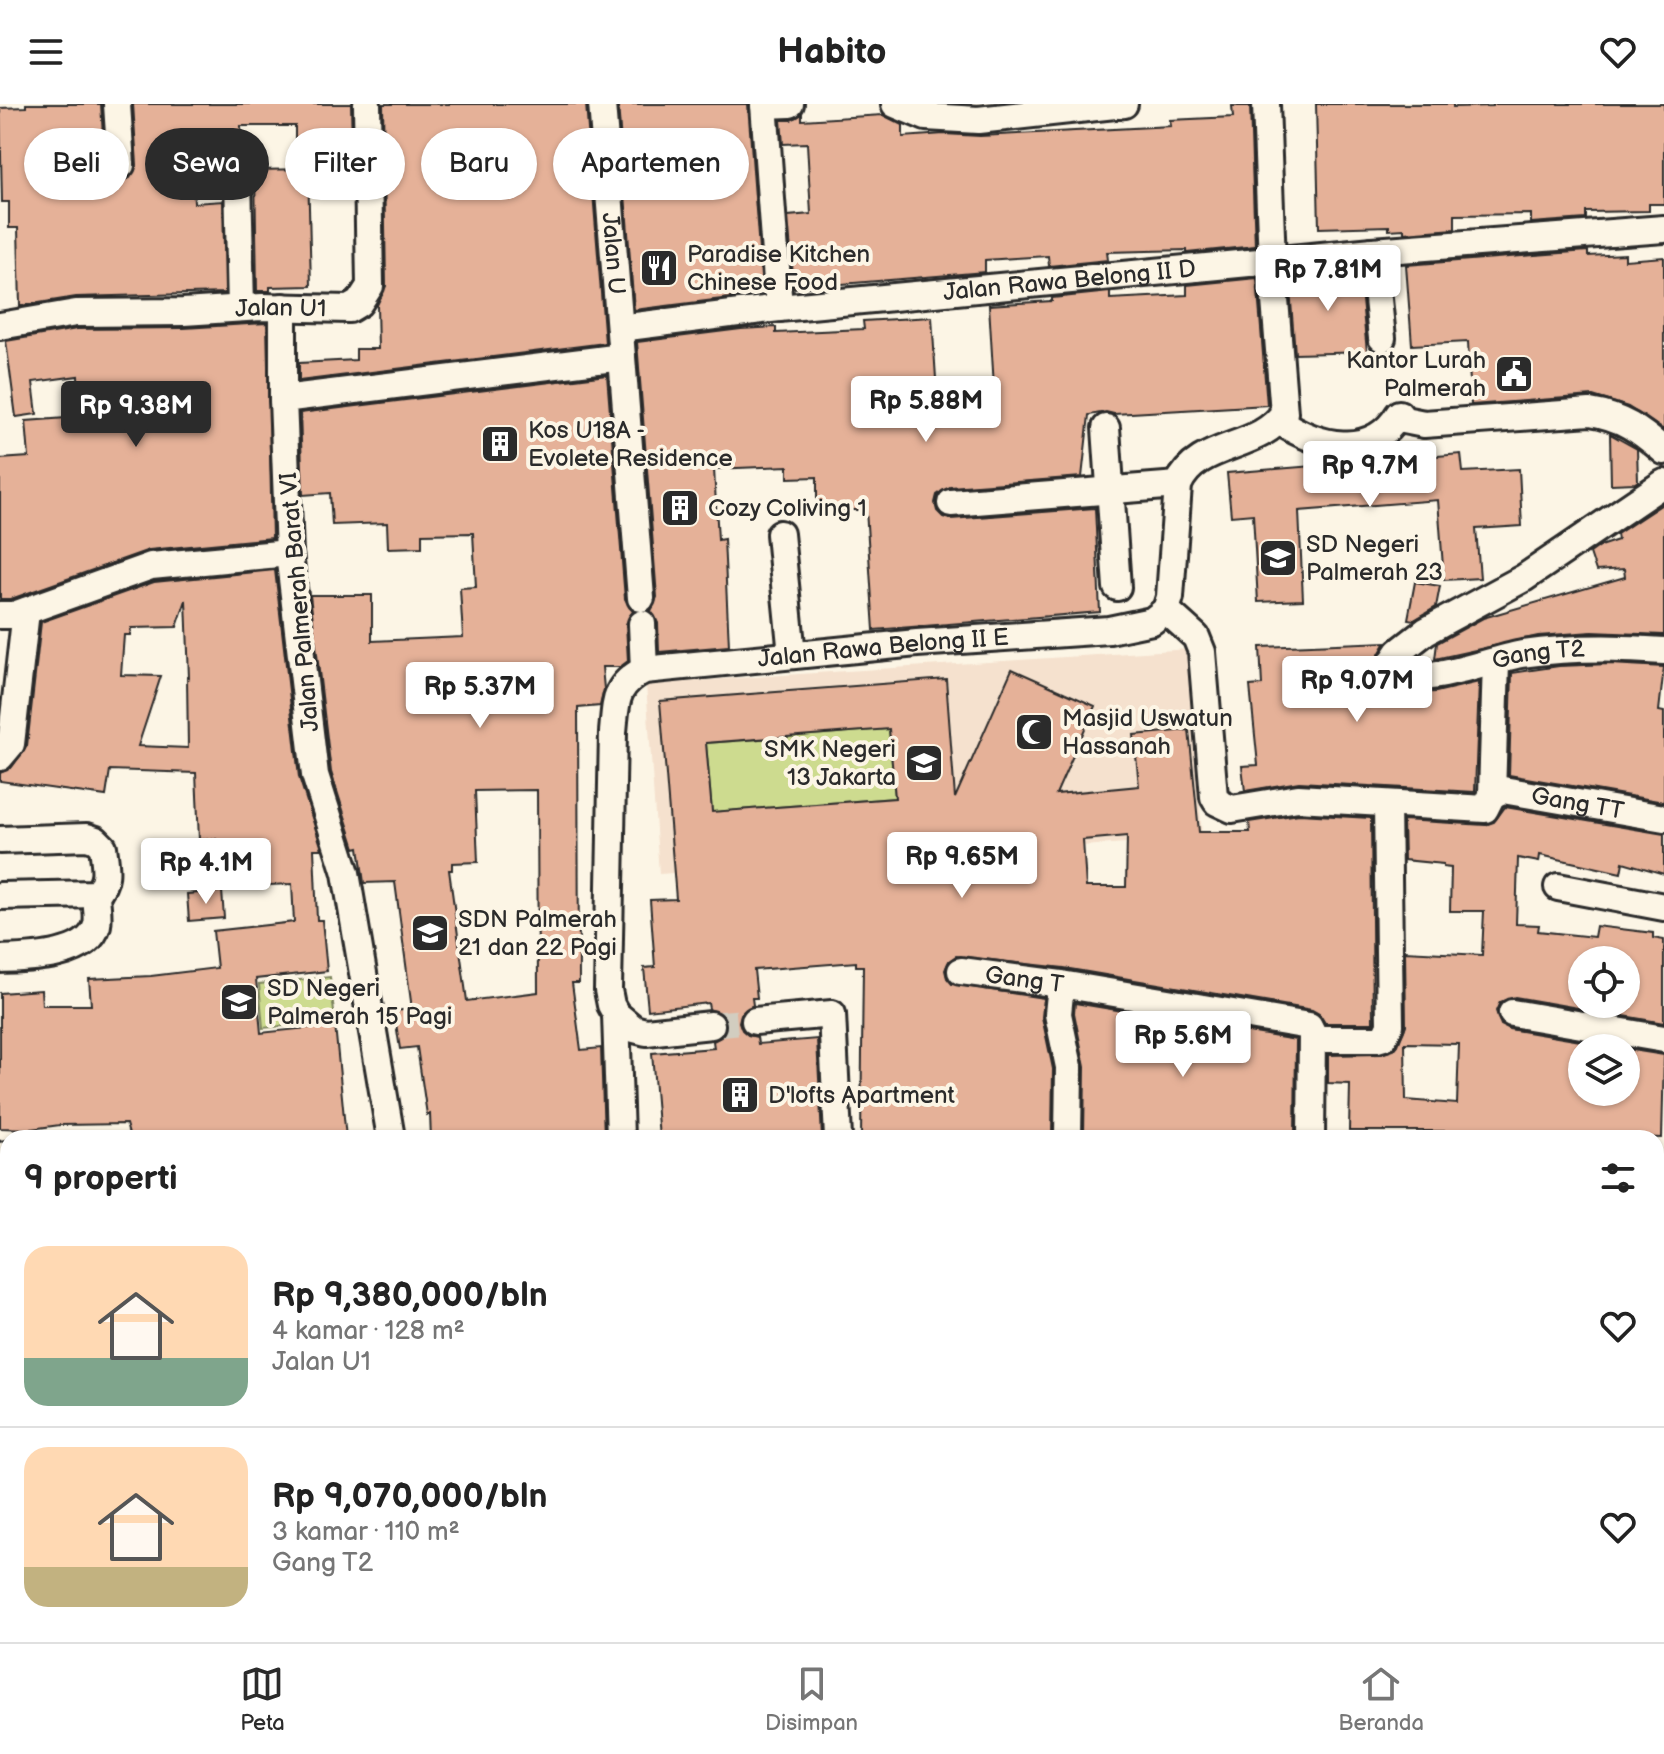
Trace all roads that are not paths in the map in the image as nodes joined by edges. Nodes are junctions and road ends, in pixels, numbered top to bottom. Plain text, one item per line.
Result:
1 (117, 104) edge
2 (367, 104) edge
3 (602, 104) edge
4 (764, 104) edge
5 (790, 104) edge
6 (895, 104) edge
7 (1124, 104) edge
8 (1266, 104) edge
9 (978, 112) edge
10 (119, 128) edge
11 (239, 200) edge
12 (1664, 229) edge
13 (1373, 251) junction
14 (1272, 262) junction
15 (283, 307) junction
16 (241, 308) junction
17 (779, 308) junction
18 (0, 326) edge
19 (620, 328) junction
20 (1382, 338) dead end
21 (622, 357) junction
22 (283, 399) junction
23 (1279, 421) junction
24 (1106, 428) dead end
25 (1664, 451) edge
26 (1664, 483) edge
27 (1178, 485) junction
28 (1112, 491) junction
29 (951, 503) dead end
30 (780, 534) dead end
31 (289, 553) junction
32 (1117, 587) dead end
33 (1166, 610) junction
34 (13, 613) edge
35 (1664, 651) edge
36 (792, 655) junction
37 (1496, 661) junction
38 (644, 670) junction
39 (0, 757) edge
40 (1492, 795) junction
41 (1387, 804) junction
42 (1664, 818) edge
43 (0, 840) edge
44 (1558, 887) dead end
45 (96, 894) junction
46 (0, 896) edge
47 (1664, 907) edge
48 (0, 959) edge
49 (961, 971) dead end
50 (1061, 984) junction
51 (1512, 1013) dead end
52 (616, 1014) junction
53 (755, 1021) tunnel mouth
54 (711, 1025) tunnel mouth
55 (1312, 1039) junction
56 (1664, 1039) edge
57 (390, 1130) edge
58 (620, 1130) edge
59 (838, 1130) edge
60 (1068, 1130) edge
61 (1311, 1130) edge

1 - 10 street
2 - 15 street, Jalan U1
3 - 19 street, Jalan U
4 - 5 street
4 - 17 street
6 - 9 street
7 - 9 street
8 - 14 street
11 - 16 street
12 - 13 street, Jalan Rawa Belong II D
13 - 14 street, Jalan Rawa Belong II D
13 - 20 street
14 - 17 street, Jalan Rawa Belong II D
14 - 23 street
15 - 16 street, Jalan U1
15 - 22 street, Jalan Palmerah Barat VI
16 - 18 street, Jalan U1
17 - 19 street, Jalan Rawa Belong II D
19 - 21 street, Jalan U
21 - 22 street
21 - 38 street
22 - 31 street, Jalan Palmerah Barat VI
23 - 25 street
23 - 27 street
24 - 28 street
26 - 37 street, Gang T2
27 - 28 street
27 - 33 street
28 - 29 street
28 - 32 street
30 - 36 street
31 - 34 street
31 - 57 street, Jalan Palmerah Barat VI
33 - 36 street, Jalan Rawa Belong II E
33 - 41 street
34 - 39 street
35 - 37 street, Gang T2
36 - 38 street, Jalan Rawa Belong II E
37 - 40 street
38 - 52 street
40 - 41 street
40 - 42 street, Gang TT
41 - 55 street
43 - 45 street
44 - 47 street
45 - 46 street
45 - 48 street
49 - 50 street, Gang T
50 - 55 street, Gang T
50 - 60 street
51 - 56 street
52 - 54 street
52 - 58 street
53 - 59 street
55 - 61 street

